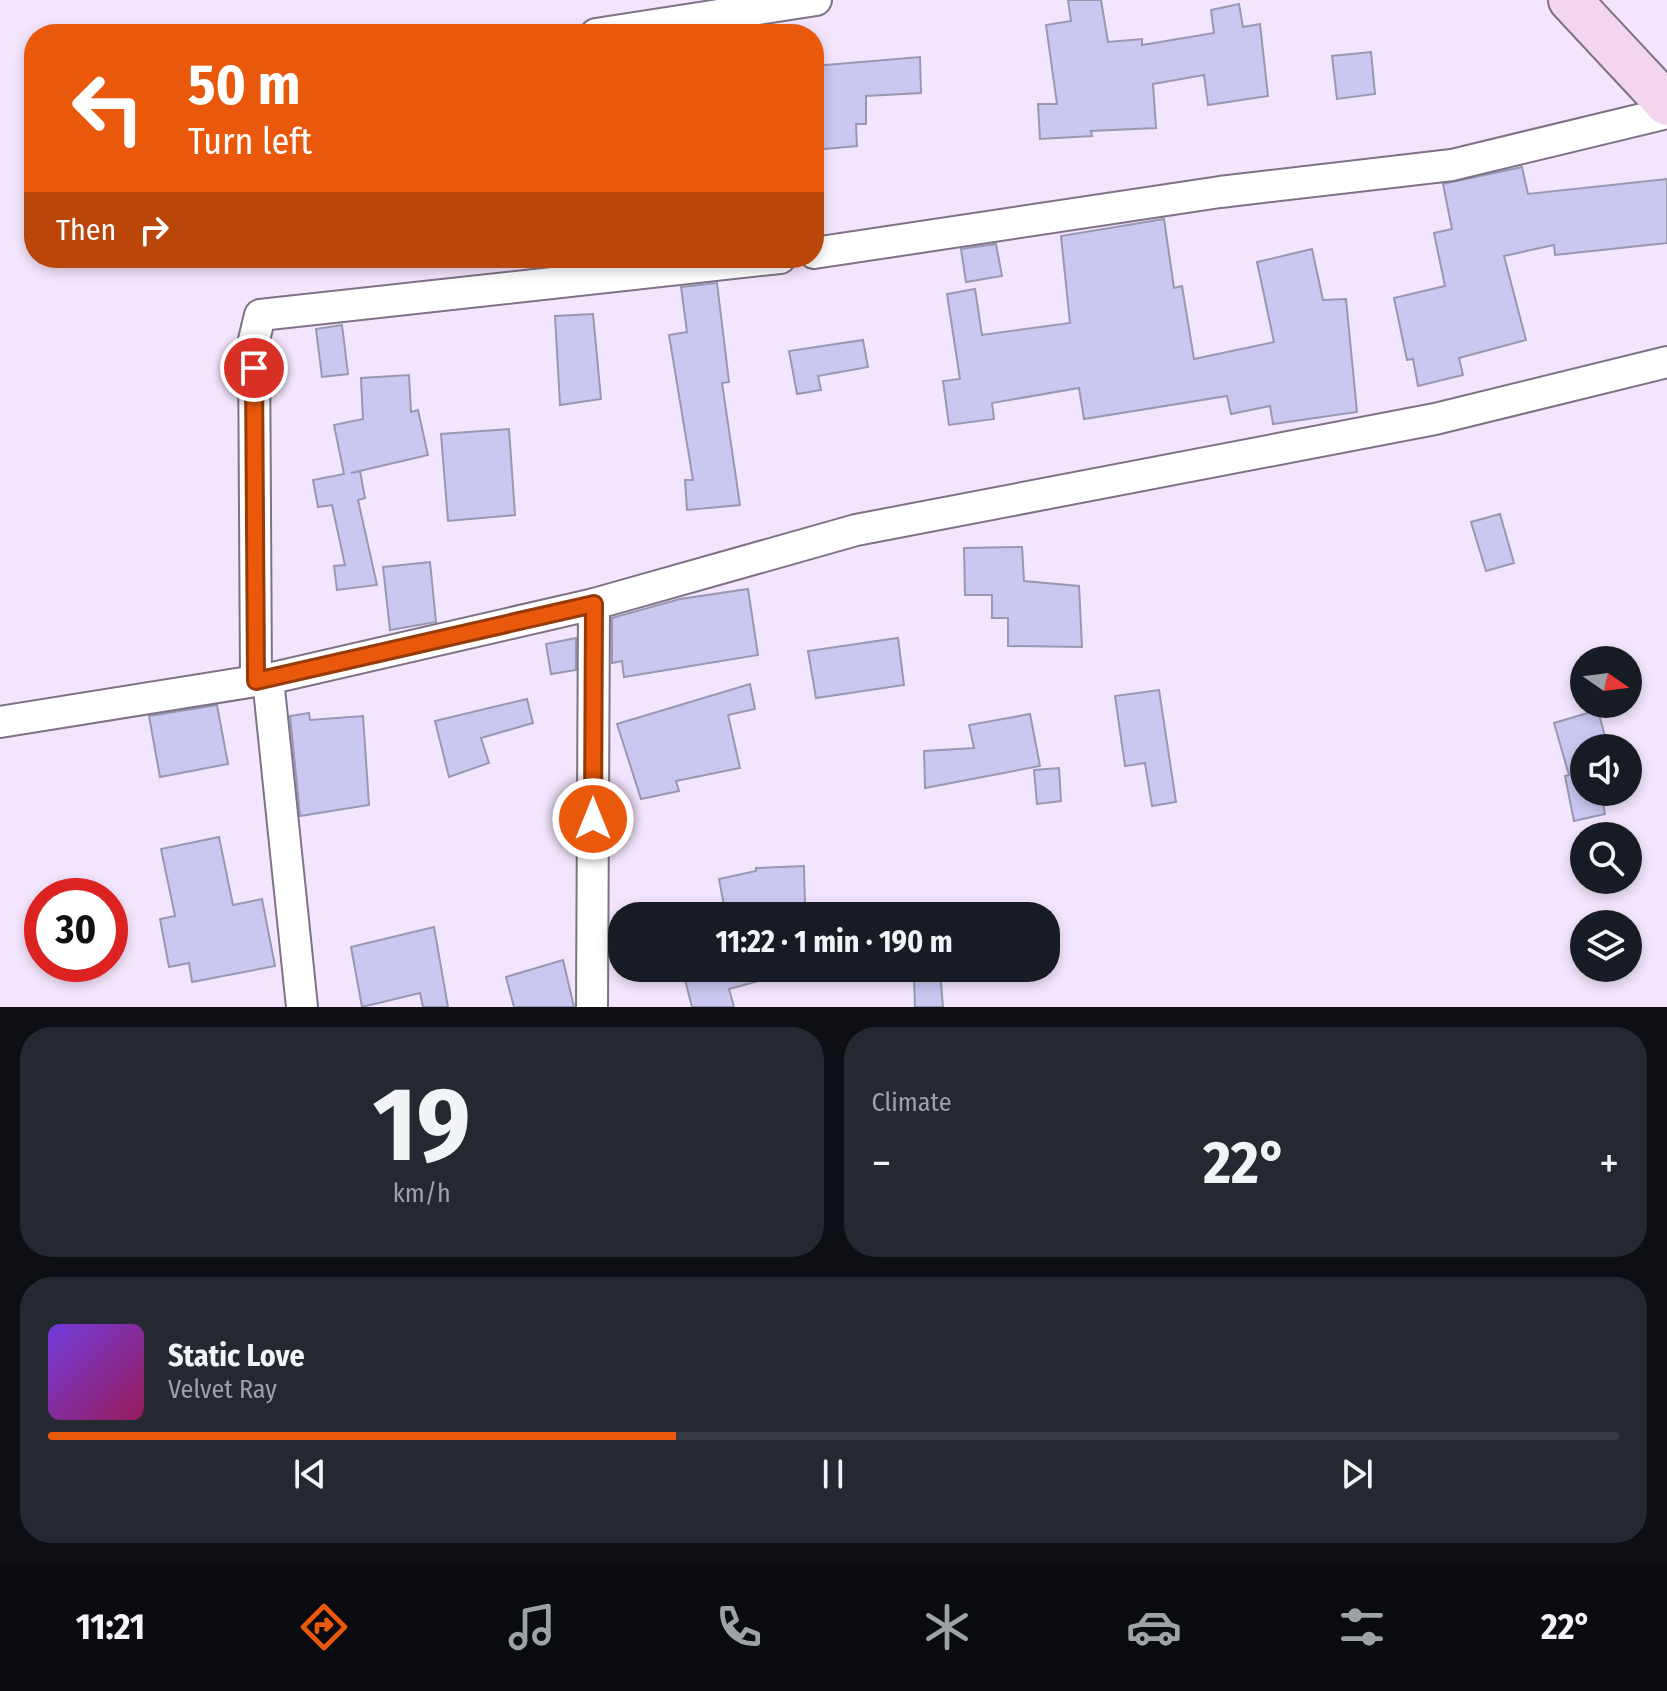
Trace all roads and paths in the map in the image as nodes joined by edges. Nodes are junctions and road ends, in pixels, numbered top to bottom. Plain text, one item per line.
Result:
1 (816, 0) edge
2 (1570, 0) edge
3 (661, 24) edge
4 (1667, 104) edge
5 (1667, 113) edge
6 (824, 251) edge
7 (689, 268) edge
8 (1667, 362) edge
9 (594, 604) junction
10 (262, 680) junction
11 (0, 722) edge
12 (302, 1007) edge
13 (592, 1007) edge

1 - 3 street
2 - 4 main road
5 - 6 street
7 - 10 street
8 - 9 street
9 - 10 street
9 - 13 street
10 - 11 street
10 - 12 street

